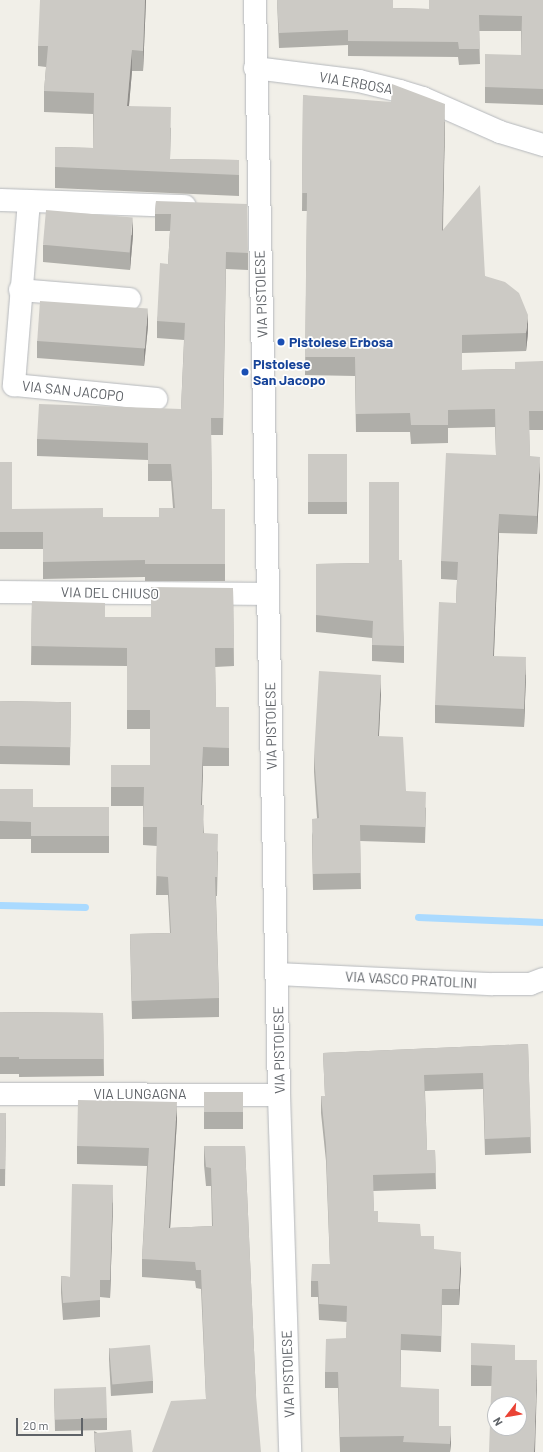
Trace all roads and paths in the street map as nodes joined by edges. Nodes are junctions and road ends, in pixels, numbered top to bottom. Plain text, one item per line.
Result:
1 (255, 0) edge
2 (255, 68) junction
3 (543, 145) edge
4 (0, 200) edge
5 (29, 201) junction
6 (204, 207) edge
7 (236, 208) edge
8 (258, 208) junction
9 (20, 290) junction
10 (130, 299) dead end
11 (156, 399) dead end
12 (0, 592) edge
13 (268, 594) junction
14 (277, 974) junction
15 (543, 979) edge
16 (0, 1094) edge
17 (279, 1095) junction
18 (290, 1452) edge

1 - 2 street, VIA PISTOIESE
2 - 3 street, VIA ERBOSA
2 - 8 street, VIA PISTOIESE
4 - 5 street
5 - 6 street
5 - 9 street, VIA SAN JACOPO
7 - 8 street
8 - 13 street, VIA PISTOIESE
9 - 10 street
9 - 11 street, VIA SAN JACOPO
12 - 13 street, VIA DEL CHIUSO
13 - 14 street, VIA PISTOIESE
14 - 15 street, VIA VASCO PRATOLINI
14 - 17 street, VIA PISTOIESE
16 - 17 street, VIA LUNGAGNA
17 - 18 street, VIA PISTOIESE

